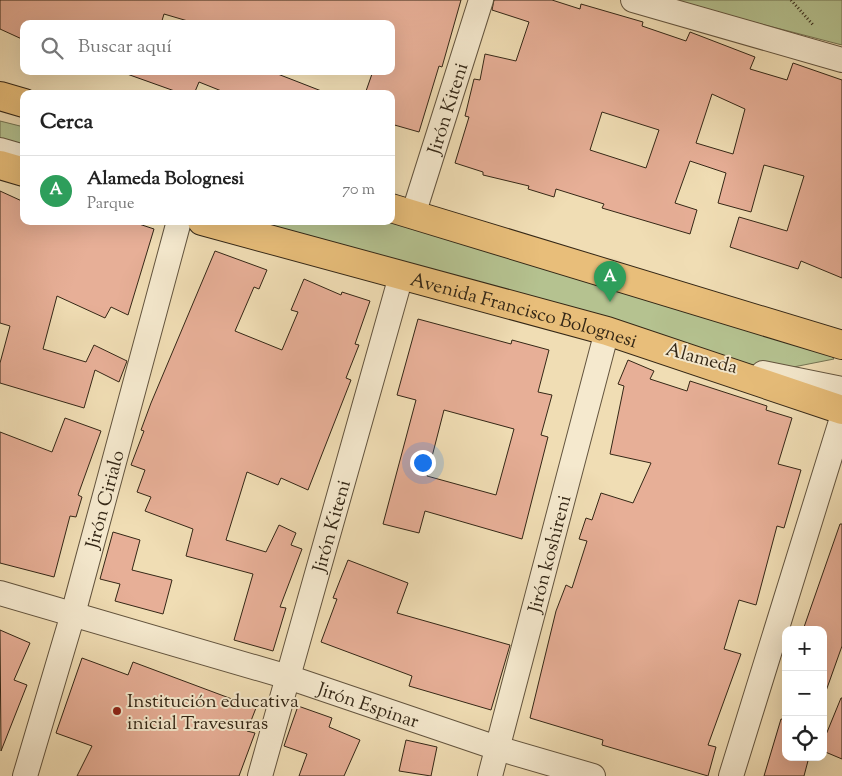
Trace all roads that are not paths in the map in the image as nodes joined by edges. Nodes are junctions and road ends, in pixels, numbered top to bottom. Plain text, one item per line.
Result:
1 (481, 0) edge
2 (633, 0) edge
3 (842, 60) edge
4 (0, 96) edge
5 (20, 102) edge
6 (0, 150) edge
7 (20, 156) edge
8 (0, 166) edge
9 (20, 171) edge
10 (402, 212) edge
11 (179, 225) edge
12 (216, 225) edge
13 (262, 225) edge
14 (400, 276) junction
15 (607, 331) junction
16 (842, 345) edge
17 (842, 389) edge
18 (842, 410) edge
19 (842, 418) edge
20 (0, 593) edge
21 (73, 614) junction
22 (288, 677) junction
23 (497, 748) junction
24 (24, 776) edge
25 (260, 776) edge
26 (490, 776) edge
27 (593, 776) edge
28 (731, 776) edge

1 - 10 street, Jirón Kiteni
2 - 3 street
4 - 5 main road
6 - 7 street
8 - 9 main road
10 - 16 main road
11 - 21 street, Jirón Cirialo
12 - 14 main road, Avenida Francisco Bolognesi
13 - 15 street, Alameda
14 - 15 main road, Avenida Francisco Bolognesi
14 - 22 street, Jirón Kiteni
15 - 17 street, Alameda
15 - 18 main road, Avenida Francisco Bolognesi
15 - 23 street, Jirón koshireni
19 - 28 street
20 - 21 street, Jirón Espinar
21 - 22 street, Jirón Espinar
21 - 24 street, Jirón Cirialo
22 - 23 street, Jirón Espinar
22 - 25 street, Jirón Kiteni
23 - 26 street, Jirón koshireni
23 - 27 street, Jirón Espinar

